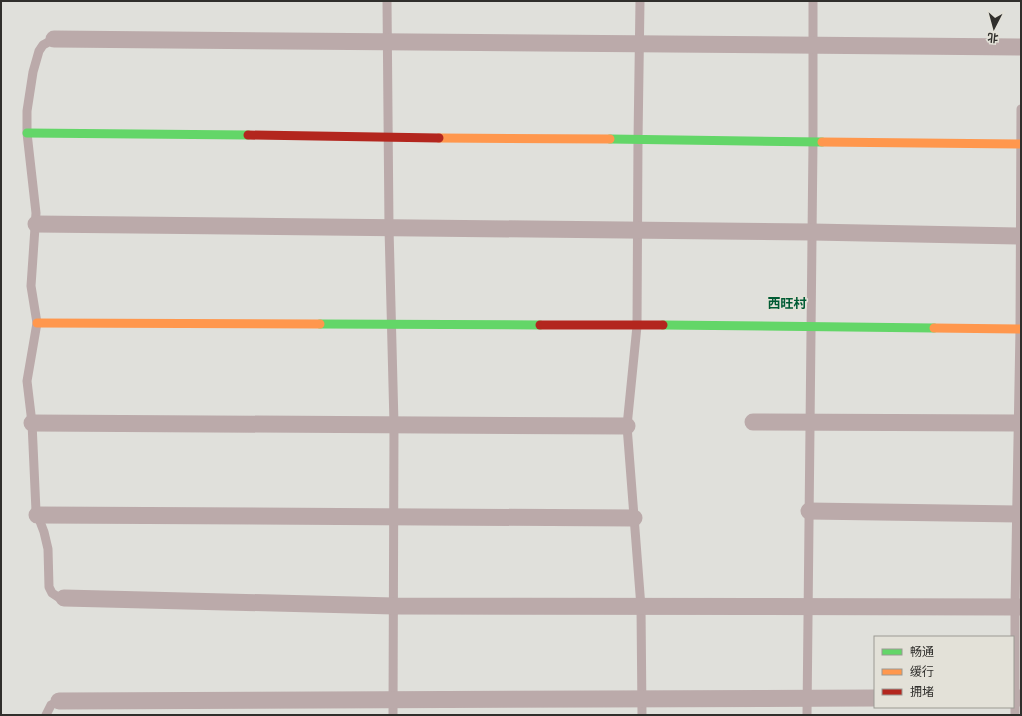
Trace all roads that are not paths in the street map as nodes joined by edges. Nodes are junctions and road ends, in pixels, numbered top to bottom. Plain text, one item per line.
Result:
1 (387, 1) edge
2 (640, 1) edge
3 (813, 1) edge
4 (54, 39) joint
5 (388, 42) junction
6 (639, 44) junction
7 (812, 45) junction
8 (1021, 48) edge
9 (1021, 109) edge
10 (27, 133) junction
11 (388, 138) junction
12 (638, 140) junction
13 (813, 142) junction
14 (1021, 144) edge
15 (36, 224) junction
16 (389, 228) junction
17 (637, 230) junction
18 (812, 232) junction
19 (1021, 236) edge
20 (37, 323) junction
21 (391, 325) junction
22 (637, 326) junction
23 (811, 326) junction
24 (1021, 329) edge
25 (753, 422) dead end
26 (810, 422) junction
27 (32, 423) junction
28 (1020, 423) edge
29 (394, 424) junction
30 (627, 426) junction
31 (809, 511) junction
32 (1019, 514) edge
33 (37, 515) junction
34 (394, 516) junction
35 (634, 518) junction
36 (64, 598) joint
37 (394, 606) junction
38 (641, 607) junction
39 (808, 607) junction
40 (1018, 608) edge
41 (874, 698) edge
42 (1016, 698) edge
43 (60, 701) joint
44 (642, 707) edge
45 (807, 707) edge
46 (393, 708) edge
47 (46, 715) edge
48 (1015, 715) edge

1 - 5 lane
2 - 6 lane
3 - 7 lane
4 - 5 street
4 - 10 lane
5 - 6 street
5 - 11 lane
6 - 7 street
6 - 12 lane
7 - 8 street
7 - 13 lane
9 - 14 lane
10 - 11 street
10 - 15 lane
11 - 12 street
11 - 16 lane
12 - 13 street
12 - 17 lane
13 - 14 street
13 - 18 lane
14 - 19 lane
15 - 16 street
15 - 20 lane
16 - 17 street
16 - 21 lane
17 - 18 street
17 - 22 lane
18 - 19 street
18 - 23 lane
19 - 24 lane
20 - 21 street
20 - 27 lane
21 - 22 street
21 - 29 lane
22 - 23 street
22 - 30 lane
23 - 24 street
23 - 26 lane
24 - 28 lane
25 - 26 street
26 - 28 street
26 - 31 lane
27 - 29 street
27 - 33 lane
28 - 32 lane
29 - 30 street
29 - 34 lane
30 - 35 lane
31 - 32 street
31 - 39 lane
32 - 40 lane
33 - 34 street
33 - 36 lane
34 - 35 street
34 - 37 lane
35 - 38 lane
36 - 37 street
37 - 38 street
37 - 46 lane
38 - 39 street
38 - 44 lane
39 - 40 street
39 - 45 lane
40 - 42 lane
41 - 45 street
42 - 48 lane
43 - 46 street
43 - 47 lane
44 - 45 street
44 - 46 street

